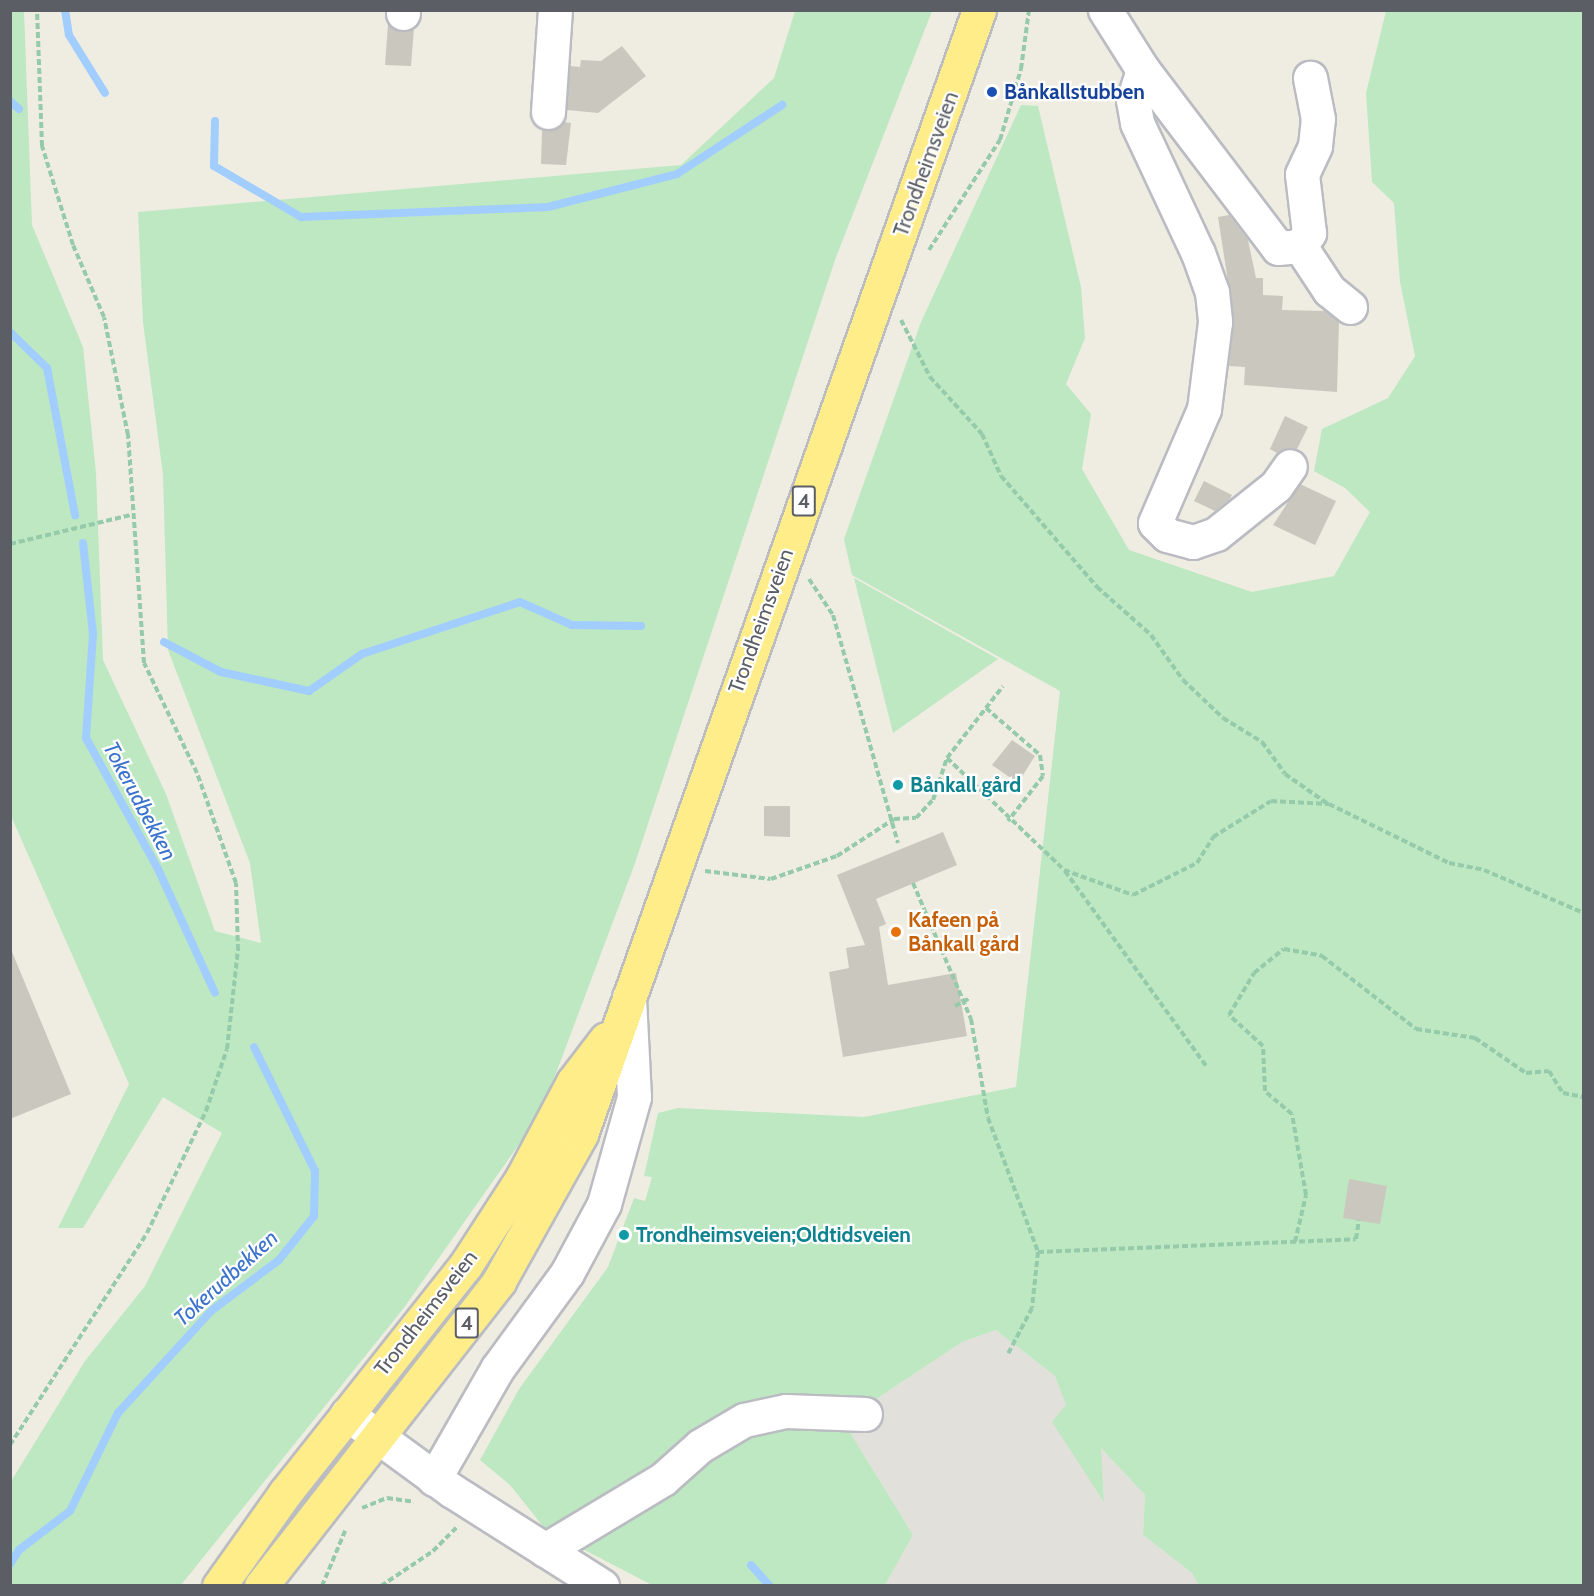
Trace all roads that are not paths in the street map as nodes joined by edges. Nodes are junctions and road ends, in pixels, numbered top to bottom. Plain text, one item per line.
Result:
1 (555, 10) edge
2 (979, 10) edge
3 (1106, 10) edge
4 (1143, 69) junction
5 (1310, 78) dead end
6 (548, 112) dead end
7 (1300, 246) junction
8 (1350, 307) dead end
9 (1290, 466) dead end
10 (628, 992) junction
11 (615, 1028) junction
12 (347, 1414) junction
13 (865, 1414) dead end
14 (375, 1435) junction
15 (429, 1492) junction
16 (545, 1550) junction
17 (219, 1586) edge
18 (261, 1586) edge
19 (602, 1586) edge

1 - 6 street
2 - 10 highway, Trondheimsveien / 4
3 - 4 street
4 - 7 street
4 - 9 street
5 - 7 street
7 - 8 street
10 - 11 highway, Trondheimsveien / 4
10 - 15 street
11 - 12 highway, Trondheimsveien / 4
11 - 14 highway, Trondheimsveien / 4
12 - 14 street
12 - 17 highway, Trondheimsveien / 4
13 - 16 street
14 - 15 street
14 - 18 highway, Trondheimsveien / 4
15 - 16 street
16 - 19 street

